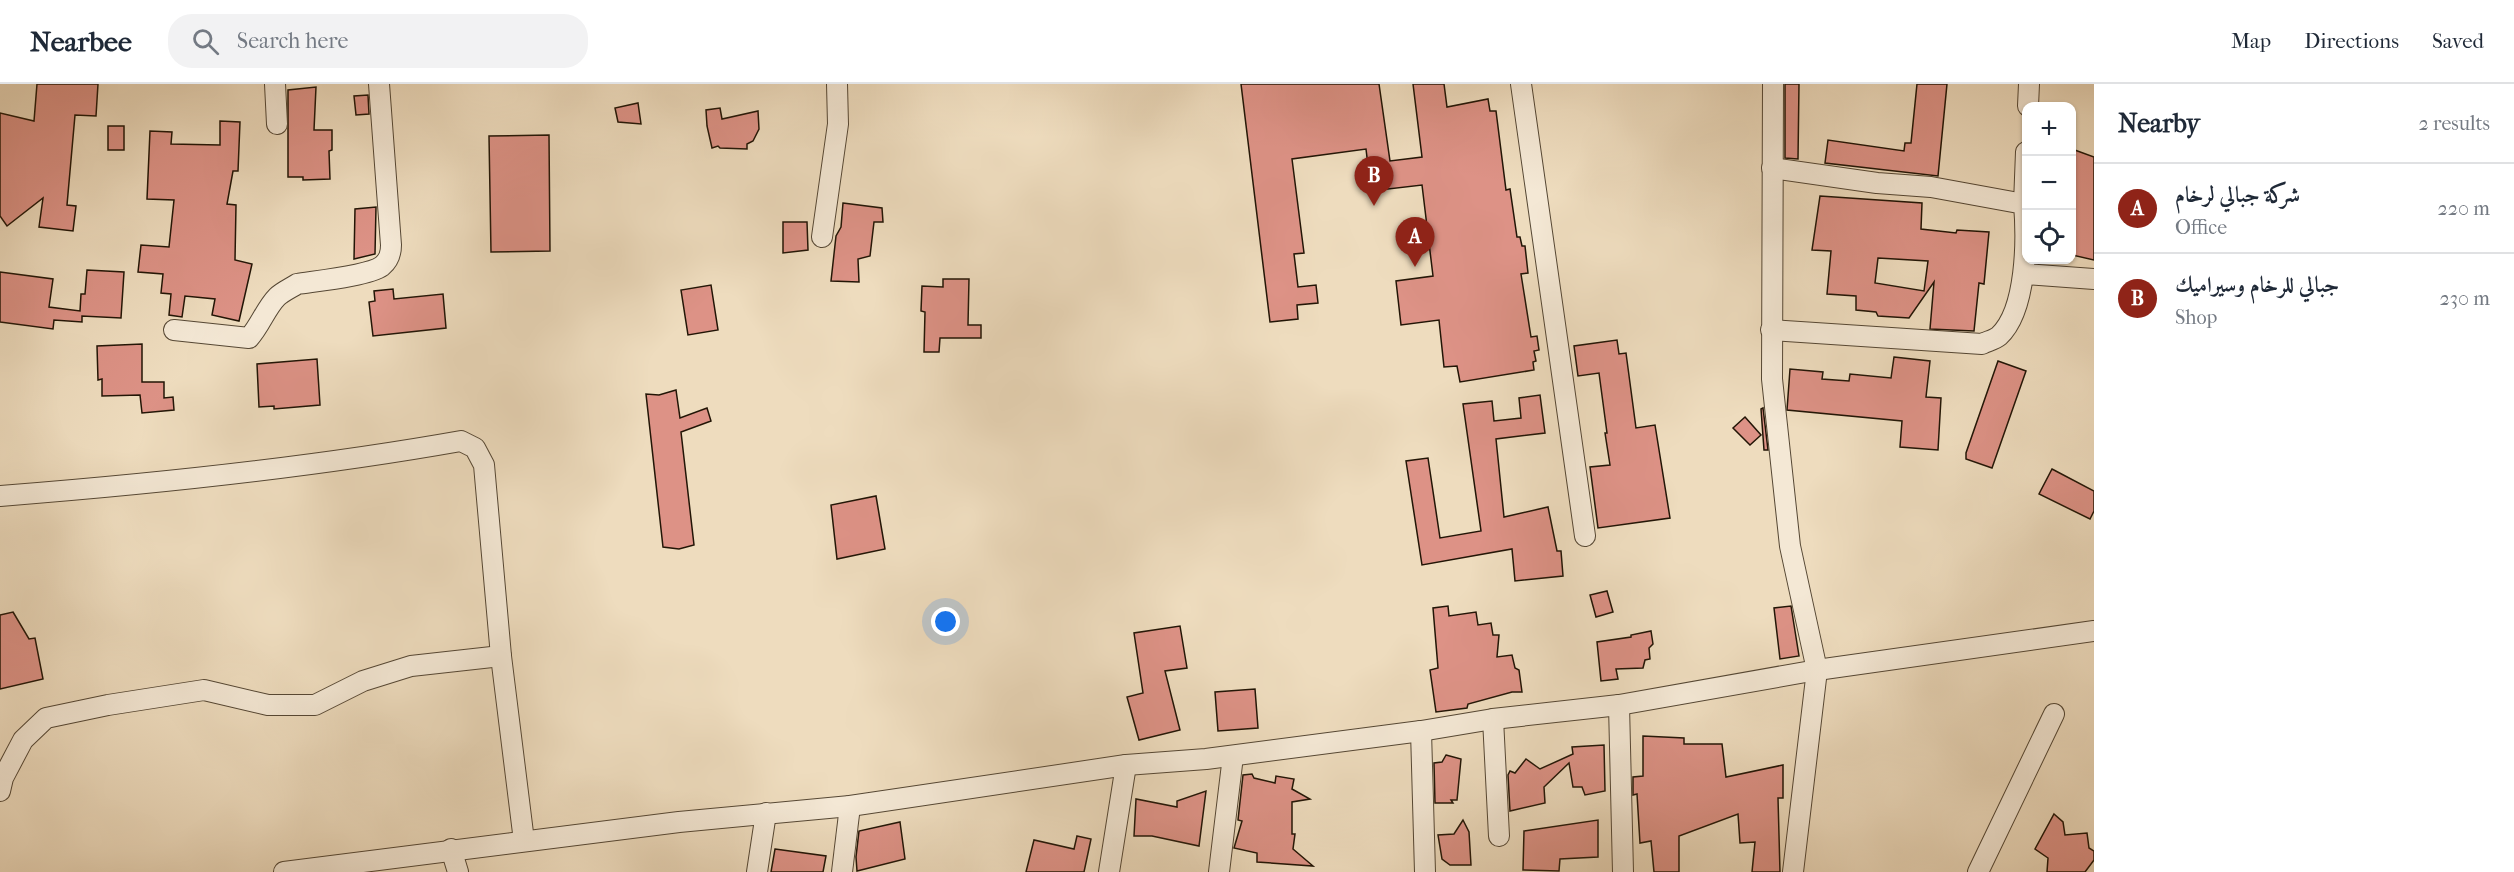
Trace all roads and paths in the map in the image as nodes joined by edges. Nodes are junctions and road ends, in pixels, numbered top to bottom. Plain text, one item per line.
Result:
1 (275, 84) edge
2 (380, 84) edge
3 (837, 84) edge
4 (1521, 84) edge
5 (1773, 84) edge
6 (2029, 84) edge
7 (2028, 102) edge
8 (277, 124) dead end
9 (1772, 168) junction
10 (2022, 204) edge
11 (2024, 210) edge
12 (822, 237) dead end
13 (2024, 274) junction
14 (2094, 279) edge
15 (174, 330) dead end
16 (1771, 330) junction
17 (0, 496) edge
18 (1585, 536) dead end
19 (2094, 631) edge
20 (501, 656) junction
21 (1817, 670) junction
22 (1620, 705) junction
23 (2054, 714) dead end
24 (1493, 719) junction
25 (1421, 731) junction
26 (1233, 756) junction
27 (1126, 765) junction
28 (0, 791) edge
29 (850, 806) junction
30 (766, 813) junction
31 (1499, 836) dead end
32 (524, 841) junction
33 (451, 849) junction
34 (318, 870) edge
35 (284, 872) edge
36 (458, 872) edge
37 (757, 872) edge
38 (842, 872) edge
39 (1108, 872) edge
40 (1219, 872) edge
41 (1425, 872) edge
42 (1623, 872) edge
43 (1793, 872) edge
44 (1978, 872) edge

1 - 8 street
2 - 15 street
3 - 12 street
4 - 18 street
5 - 9 street
6 - 7 street
9 - 10 street
9 - 16 street
11 - 13 street
13 - 14 street
13 - 16 street
16 - 21 street
17 - 20 street
19 - 21 street
20 - 28 street
20 - 32 street
21 - 22 street
21 - 43 street
22 - 24 street
22 - 42 street
23 - 44 street
24 - 25 street
24 - 31 street
25 - 26 street
25 - 41 street
26 - 27 street
26 - 40 street
27 - 29 street
27 - 39 street
29 - 30 street
29 - 38 street
30 - 32 street
30 - 37 street
32 - 33 street
33 - 34 street
33 - 36 street
34 - 35 street

